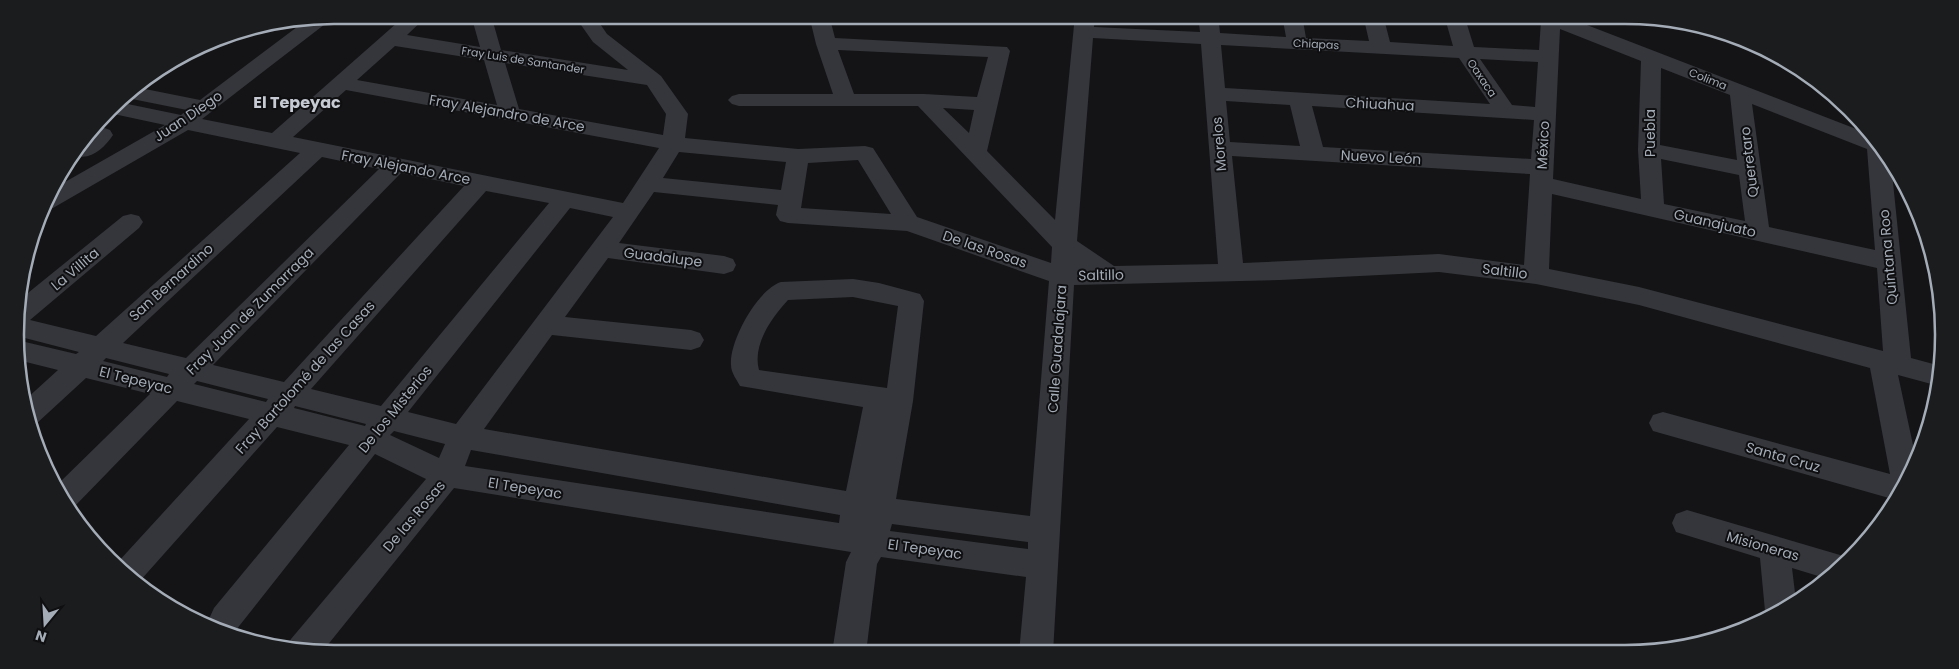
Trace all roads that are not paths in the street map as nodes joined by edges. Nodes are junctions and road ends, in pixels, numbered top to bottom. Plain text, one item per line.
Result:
1 (313, 24) edge
2 (408, 24) edge
3 (484, 24) edge
4 (590, 24) edge
5 (821, 24) edge
6 (1084, 24) edge
7 (1092, 24) edge
8 (1208, 24) edge
9 (1294, 24) edge
10 (1375, 24) edge
11 (1457, 24) edge
12 (1548, 24) edge
13 (1569, 24) edge
14 (278, 29) edge
15 (391, 39) junction
16 (1209, 39) junction
17 (826, 44) junction
18 (1297, 44) junction
19 (1381, 48) junction
20 (1465, 52) junction
21 (493, 56) junction
22 (1651, 56) junction
23 (1549, 57) junction
24 (654, 80) junction
25 (342, 83) junction
26 (1740, 92) junction
27 (1214, 94) junction
28 (136, 95) edge
29 (1299, 99) junction
30 (739, 100) dead end
31 (846, 100) junction
32 (924, 100) junction
33 (986, 104) junction
34 (122, 109) edge
35 (1505, 111) junction
36 (184, 113) junction
37 (510, 114) junction
38 (1545, 114) junction
39 (98, 133) edge
40 (276, 141) junction
41 (1868, 142) edge
42 (673, 144) junction
43 (86, 148) edge
44 (1219, 148) junction
45 (317, 149) junction
46 (1649, 150) junction
47 (975, 153) junction
48 (1312, 153) junction
49 (798, 156) junction
50 (1879, 156) edge
51 (396, 165) junction
52 (1750, 170) junction
53 (69, 172) edge
54 (1541, 175) junction
55 (481, 182) junction
56 (648, 184) junction
57 (57, 195) edge
58 (790, 198) junction
59 (565, 199) junction
60 (1653, 209) junction
61 (629, 212) junction
62 (131, 222) dead end
63 (909, 223) junction
64 (1758, 233) junction
65 (1065, 244) junction
66 (602, 249) junction
67 (1888, 262) junction
68 (724, 265) dead end
69 (1231, 272) junction
70 (1110, 275) junction
71 (1536, 275) junction
72 (1062, 276) junction
73 (24, 311) edge
74 (545, 325) junction
75 (24, 329) edge
76 (691, 340) dead end
77 (24, 351) edge
78 (90, 357) junction
79 (1890, 363) junction
80 (1933, 374) edge
81 (182, 379) junction
82 (889, 400) junction
83 (280, 404) junction
84 (33, 410) edge
85 (1663, 423) dead end
86 (379, 429) junction
87 (462, 437) junction
88 (1904, 469) edge
89 (447, 476) junction
90 (1895, 488) edge
91 (67, 494) edge
92 (868, 508) junction
93 (1687, 524) dead end
94 (1044, 531) junction
95 (862, 548) junction
96 (1774, 549) junction
97 (1042, 565) junction
98 (1831, 566) edge
99 (131, 569) edge
100 (1780, 604) edge
101 (225, 619) dead end
102 (308, 644) edge
103 (850, 645) edge
104 (1036, 645) edge

1 - 36 street, Juan Diego
2 - 15 street
3 - 21 street
4 - 24 street, De las Rosas
5 - 17 street
6 - 65 street, Calle Guadalajara
7 - 16 street, Chiapas
8 - 16 street, Morelos
9 - 18 street
10 - 19 street
11 - 20 street, Oaxaca
12 - 23 street, México
13 - 22 street, Colima
14 - 36 street, Juan Diego
15 - 21 street, Fray Luis de Santander
15 - 25 street
16 - 18 street, Chiapas
16 - 27 street, Morelos
17 - 31 street
17 - 33 street
18 - 19 street, Chiapas
19 - 20 street, Chiapas
20 - 23 street, Chiapas
20 - 35 street, Oaxaca
21 - 24 street, Fray Luis de Santander
21 - 37 street
22 - 26 street, Colima
22 - 46 street, Puebla
23 - 38 street, México
24 - 42 street, De las Rosas
25 - 37 street, Fray Alejandro de Arce
25 - 40 street
26 - 41 street, Colima
26 - 52 street, Queretaro
27 - 29 street, Chiuahua
27 - 44 street, Morelos
28 - 36 street
29 - 35 street, Chiuahua
29 - 48 street
30 - 31 street
31 - 32 street
32 - 33 street
32 - 47 street
33 - 47 street
34 - 36 street
35 - 38 street, Chiuahua
36 - 40 street, Fray Alejando Arce
36 - 53 street, Juan Diego
36 - 57 street, Juan Diego
37 - 42 street, Fray Alejandro de Arce
38 - 54 street, México
39 - 43 street
40 - 45 street, Fray Alejando Arce
42 - 49 street, Fray Alejandro de Arce
42 - 56 street, De las Rosas
44 - 48 street, Nuevo León
44 - 69 street, Morelos
45 - 51 street, Fray Alejando Arce
45 - 78 street, San Bernardino
46 - 52 street
46 - 60 street, Puebla
47 - 65 street
48 - 54 street, Nuevo León
49 - 58 street, De las Rosas
49 - 63 street
50 - 67 street, Quintana Roo
51 - 55 street, Fray Alejando Arce
51 - 81 street, Fray Juan de Zumarraga
52 - 64 street, Queretaro
54 - 60 street, Guanajuato
54 - 71 street, México
55 - 59 street, Fray Alejando Arce
55 - 83 street, Fray Bartolomé de las Casas
56 - 58 street
56 - 61 street, De las Rosas
58 - 63 street, De las Rosas
59 - 61 street, Fray Alejando Arce
59 - 86 street, De los Misterios
60 - 64 street, Guanajuato
61 - 66 street, De las Rosas
62 - 73 street, La Villita
63 - 72 street, De las Rosas
64 - 67 street, Guanajuato
65 - 70 street
65 - 72 street, Calle Guadalajara
66 - 68 street, Guadalupe
66 - 74 street, De las Rosas
67 - 79 street, Quintana Roo
69 - 70 street, Saltillo
69 - 71 street, Saltillo
70 - 72 street, Saltillo
71 - 79 street, Saltillo
72 - 94 street, Calle Guadalajara
74 - 76 street
74 - 87 street, De las Rosas
75 - 78 street, El Tepeyac
77 - 78 street, El Tepeyac
78 - 81 street, El Tepeyac
78 - 84 street, San Bernardino
79 - 80 street, Saltillo
79 - 88 street, Quintana Roo
81 - 83 street, El Tepeyac
81 - 91 street, Fray Juan de Zumarraga
82 - 82 street
82 - 92 street
83 - 86 street, El Tepeyac
83 - 99 street, Fray Bartolomé de las Casas
85 - 90 street, Santa Cruz
86 - 87 street, El Tepeyac
86 - 89 street, El Tepeyac
86 - 101 street, De los Misterios
87 - 89 street, De las Rosas
87 - 92 street, El Tepeyac
89 - 95 street, El Tepeyac
89 - 102 street, De las Rosas
92 - 94 street, El Tepeyac
92 - 95 street
93 - 96 street, Misioneras
94 - 97 street, Calle Guadalajara
95 - 97 street, El Tepeyac
95 - 103 street
96 - 98 street, Misioneras
96 - 100 street
97 - 104 street, Calle Guadalajara

